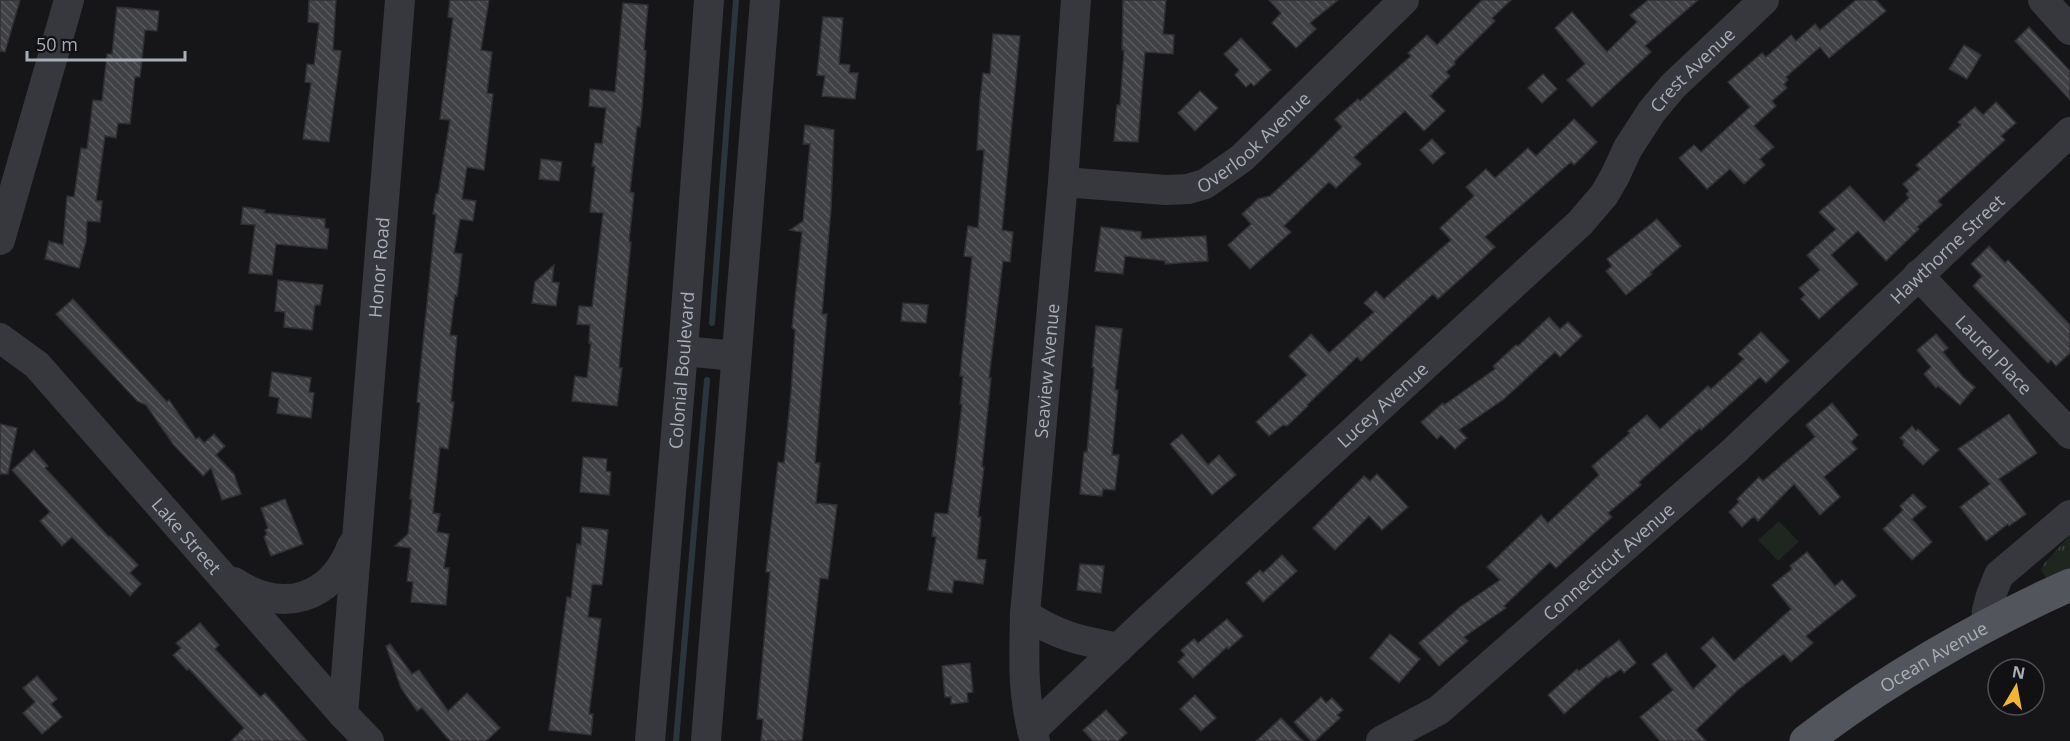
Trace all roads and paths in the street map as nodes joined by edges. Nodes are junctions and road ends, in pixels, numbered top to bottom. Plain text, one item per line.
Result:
1 (69, 0) edge
2 (400, 0) edge
3 (709, 0) edge
4 (765, 0) edge
5 (1076, 0) edge
6 (1404, 0) edge
7 (1764, 0) edge
8 (2043, 0) edge
9 (2070, 30) edge
10 (2070, 132) edge
11 (1628, 148) joint
12 (1062, 182) junction
13 (0, 240) edge
14 (1918, 275) junction
15 (0, 338) edge
16 (683, 351) junction
17 (736, 356) junction
18 (1824, 366) joint
19 (2070, 434) edge
20 (2070, 515) edge
21 (357, 534) junction
22 (222, 574) junction
23 (2070, 585) edge
24 (1025, 614) junction
25 (1986, 626) junction
26 (1119, 648) junction
27 (343, 714) junction
28 (1034, 736) edge
29 (369, 741) edge
30 (650, 741) edge
31 (706, 741) edge
32 (1381, 741) edge
33 (1806, 741) edge

1 - 13 street
2 - 21 street, Honor Road
3 - 16 street, Colonial Boulevard
4 - 17 street
5 - 12 street, Seaview Avenue
6 - 12 street, Overlook Avenue
7 - 11 street, Crest Avenue
8 - 9 street
10 - 14 street, Hawthorne Street
11 - 26 street, Lucey Avenue
12 - 24 street, Seaview Avenue
14 - 18 street, Hawthorne Street
14 - 19 street, Laurel Place
15 - 22 street, Lake Street
16 - 17 street
16 - 30 street, Colonial Boulevard
17 - 31 street
18 - 32 street, Connecticut Avenue
20 - 25 street
21 - 22 street, Honor Road
21 - 27 street, Honor Road
22 - 27 street, Lake Street
23 - 25 main road, Ocean Avenue
24 - 26 street
24 - 28 street, Seaview Avenue
25 - 33 main road, Ocean Avenue
26 - 28 street, Lucey Avenue
27 - 29 street, Lake Street

